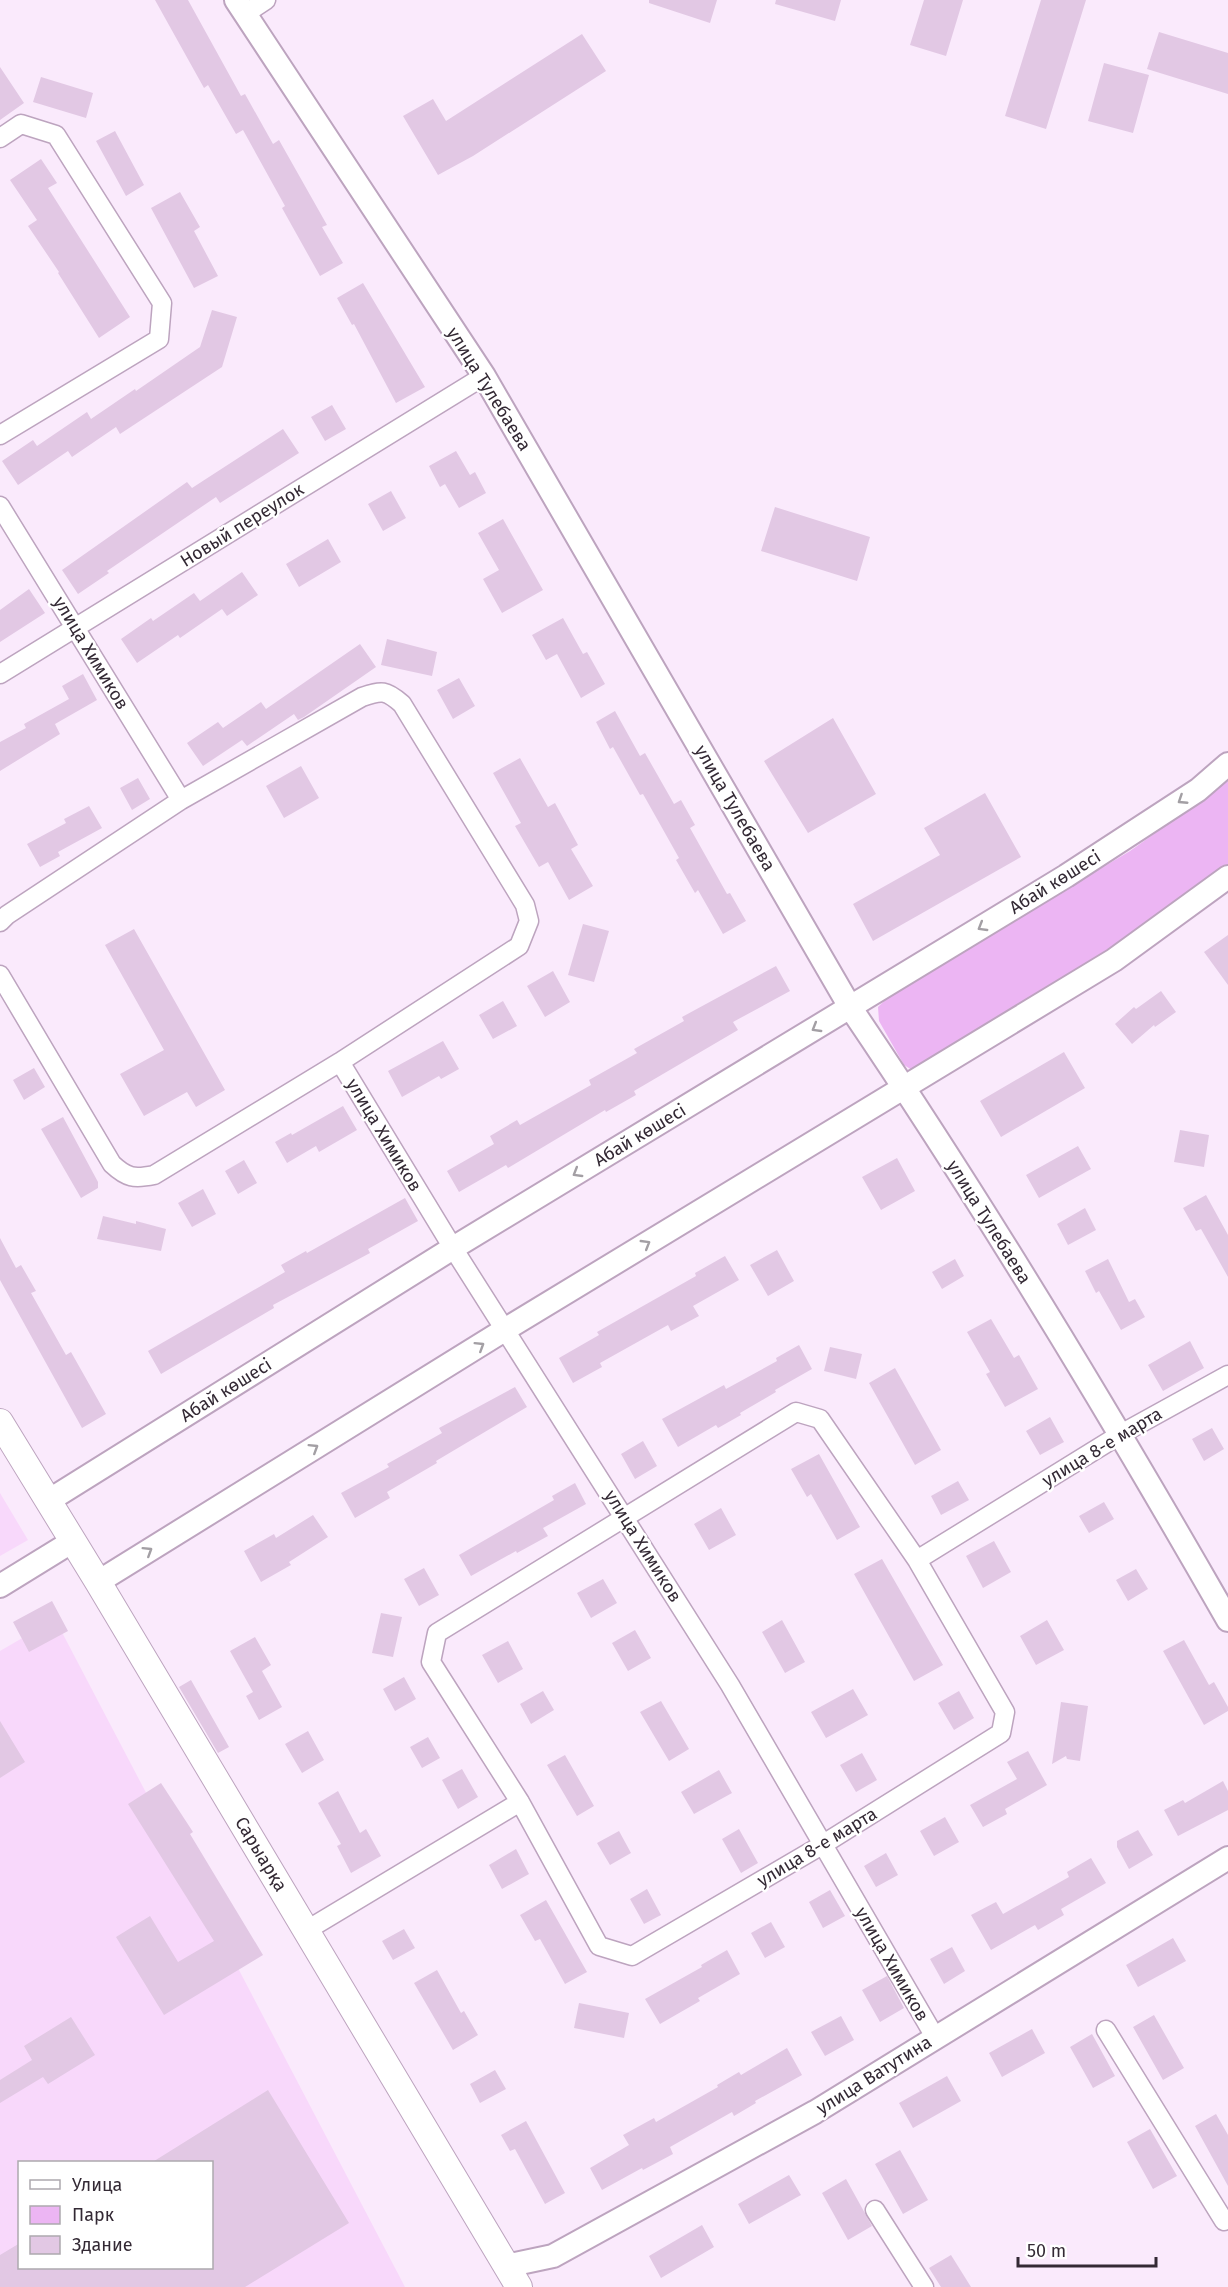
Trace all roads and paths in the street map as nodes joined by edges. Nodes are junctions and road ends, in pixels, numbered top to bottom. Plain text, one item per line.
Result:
1 (266, 0) edge
2 (240, 7) edge
3 (0, 138) edge
4 (484, 376) junction
5 (0, 435) edge
6 (0, 506) edge
7 (76, 627) junction
8 (0, 674) edge
9 (1228, 764) edge
10 (181, 801) junction
11 (1228, 877) edge
12 (0, 922) edge
13 (0, 975) edge
14 (850, 1007) junction
15 (340, 1062) junction
16 (905, 1088) junction
17 (453, 1248) junction
18 (506, 1329) junction
19 (1228, 1375) edge
20 (0, 1422) edge
21 (1121, 1434) junction
22 (48, 1501) junction
23 (626, 1518) junction
24 (73, 1541) junction
25 (917, 1560) junction
26 (98, 1582) junction
27 (0, 1586) edge
28 (1228, 1620) edge
29 (519, 1802) junction
30 (822, 1845) junction
31 (1228, 1858) edge
32 (307, 1930) junction
33 (1106, 2030) dead end
34 (935, 2037) junction
35 (875, 2210) dead end
36 (1227, 2222) edge
37 (513, 2276) edge
38 (924, 2287) edge

1 - 2 street
2 - 4 street, улица Тулебаева
3 - 5 street
4 - 7 street, Новый переулок
4 - 14 street, улица Тулебаева
6 - 7 street, улица Химиков
7 - 8 street, Новый переулок
7 - 10 street, улица Химиков
9 -> 14 street, Абай көшесі
10 - 12 street, улица Химиков
10 - 15 street, улица Химиков
11 - 16 street
13 - 15 street, улица Химиков
14 - 16 street, улица Тулебаева
14 -> 17 street, Абай көшесі
15 - 17 street, улица Химиков
18 -> 16 street
16 - 21 street, улица Тулебаева
17 - 18 street, улица Химиков
17 - 22 street, Абай көшесі
18 - 23 street, улица Химиков
26 -> 18 street
19 - 21 street, улица 8-е марта
20 - 22 main road, Сарыарқа
21 - 25 street, улица 8-е марта
21 - 28 street, улица Тулебаева
22 - 24 main road, Сарыарқа
23 - 25 street, улица 8-е марта
23 - 29 street, улица 8-е марта
23 - 30 street, улица Химиков
24 - 26 main road, Сарыарқа
24 - 27 street
25 - 30 street, улица 8-е марта
26 - 32 main road, Сарыарқа
29 - 30 street, улица 8-е марта
29 - 32 street
30 - 34 street, улица Химиков
31 - 34 street, улица Ватутина
32 - 37 main road, Сарыарқа
33 - 36 street
34 - 37 street, улица Ватутина
35 - 38 street

